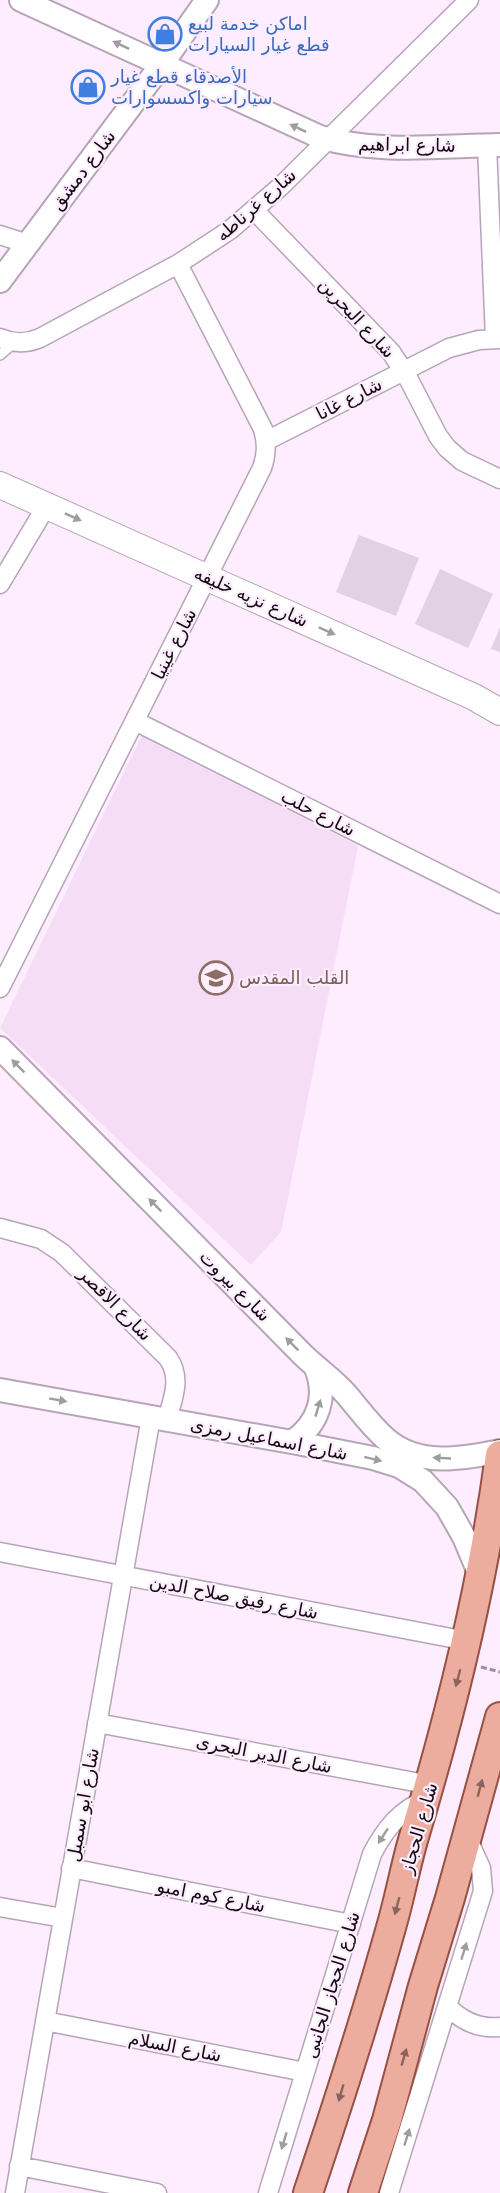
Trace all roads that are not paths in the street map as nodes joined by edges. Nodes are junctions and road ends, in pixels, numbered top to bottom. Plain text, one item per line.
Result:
1 (21, 0) edge
2 (207, 0) edge
3 (469, 0) edge
4 (162, 64) junction
5 (327, 139) junction
6 (493, 145) edge
7 (254, 210) junction
8 (0, 235) edge
9 (28, 244) junction
10 (178, 264) junction
11 (0, 282) edge
12 (497, 339) edge
13 (7, 341) edge
14 (0, 356) edge
15 (404, 371) junction
16 (266, 441) junction
17 (500, 479) edge
18 (0, 485) edge
19 (46, 506) junction
20 (207, 578) junction
21 (0, 584) edge
22 (500, 712) edge
23 (135, 721) junction
24 (500, 904) edge
25 (0, 988) edge
26 (0, 1048) edge
27 (0, 1228) edge
28 (315, 1366) junction
29 (0, 1390) edge
30 (159, 1418) junction
31 (292, 1442) junction
32 (500, 1453) edge
33 (0, 1552) edge
34 (480, 1575) junction
35 (123, 1576) junction
36 (467, 1641) junction
37 (97, 1723) junction
38 (499, 1725) edge
39 (429, 1792) junction
40 (466, 1835) junction
41 (71, 1868) junction
42 (0, 1907) edge
43 (63, 1918) junction
44 (351, 1924) junction
45 (448, 2007) junction
46 (45, 2021) junction
47 (500, 2027) edge
48 (305, 2072) junction
49 (19, 2166) junction
50 (15, 2193) edge
51 (157, 2193) edge
52 (268, 2193) edge
53 (308, 2193) edge
54 (363, 2193) edge
55 (389, 2193) edge

4 -> 1 street, شارع ابراهيم
2 - 4 street, شارع دمشق
3 - 5 street, شارع غرناطه
5 -> 4 street, شارع ابراهيم
4 - 9 street, شارع دمشق
5 - 6 street, شارع ابراهيم
5 - 7 street, شارع غرناطه
6 - 12 street
7 - 10 street, شارع غرناطه
7 - 15 street, شارع البحرين
8 - 9 street
9 - 11 street, شارع دمشق
10 - 13 street, شارع غرناطه
10 - 16 street
12 - 15 street, شارع غانا
13 - 14 lane
15 - 16 street, شارع غانا
15 - 17 street, شارع البحرين
16 - 20 street, شارع غينيا
18 - 19 main road, شارع نزيه خليفه
19 -> 20 main road, شارع نزيه خليفه
19 - 21 street
20 -> 22 main road, شارع نزيه خليفه
20 - 23 street, شارع غينيا
23 - 24 street, شارع حلب
23 - 25 street, شارع غينيا
28 -> 26 street, شارع بيروت
27 - 30 street, شارع الاقصر
31 -> 28 street
32 -> 28 street, شارع بيروت
29 -> 30 street, شارع اسماعيل رمزى
30 - 31 street, شارع اسماعيل رمزى
30 - 35 street, شارع ابو سمبل
31 -> 34 street, شارع اسماعيل رمزى
32 - 34 main road, شارع الحجاز
33 - 35 street, شارع رفيق صلاح الدين
34 - 36 main road, شارع الحجاز
35 - 36 street, شارع رفيق صلاح الدين
35 - 37 street, شارع ابو سمبل
36 -> 39 main road, شارع الحجاز
37 - 39 street, شارع الدير البحرى
37 - 41 street, شارع ابو سمبل
40 -> 38 main road
39 -> 44 street, شارع الحجاز الجانبى
39 -> 53 main road, شارع الحجاز
45 -> 40 street
54 -> 40 main road
41 - 43 street, شارع ابو سمبل
41 - 44 street, شارع كوم امبو
42 - 43 street
43 - 46 street, شارع ابو سمبل
44 - 48 street, شارع الحجاز الجانبى
45 - 47 street
55 -> 45 street
46 - 48 street, شارع السلام
46 - 49 street, شارع ابو سمبل
48 -> 52 street, شارع الحجاز الجانبى
49 - 50 street, شارع ابو سمبل
49 - 51 street

